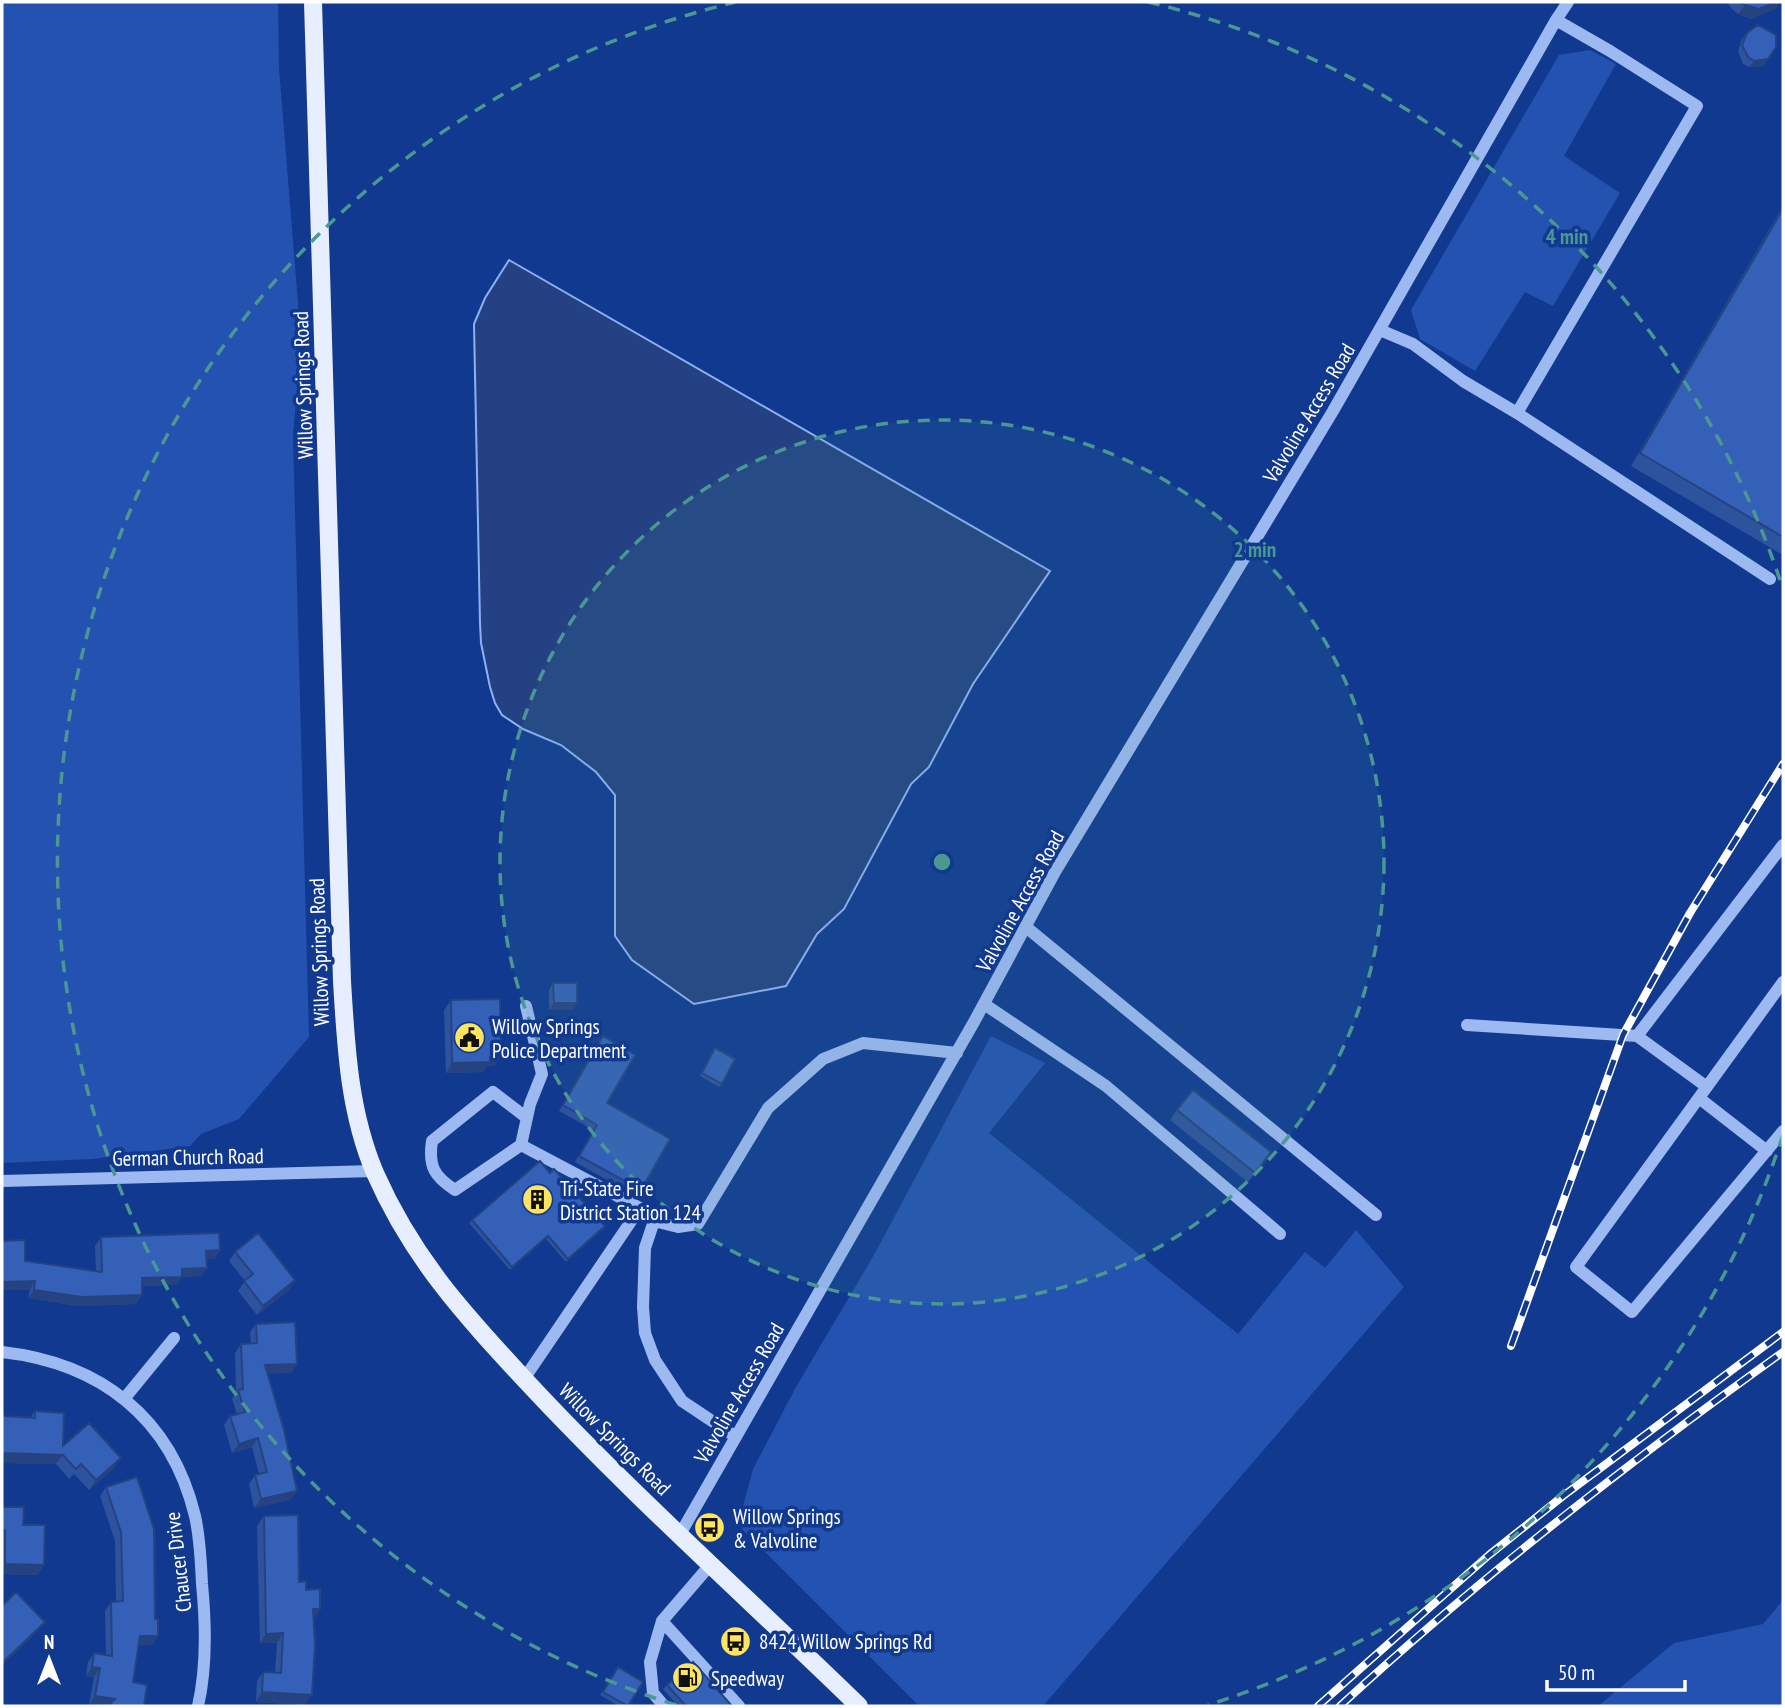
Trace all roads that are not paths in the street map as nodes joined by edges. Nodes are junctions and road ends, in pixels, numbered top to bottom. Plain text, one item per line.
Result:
1 (313, 2) edge
2 (1568, 2) edge
3 (1556, 20) junction
4 (1380, 330) junction
5 (1517, 414) junction
6 (1770, 579) dead end
7 (1783, 845) edge
8 (1026, 927) junction
9 (1783, 982) edge
10 (984, 1004) junction
11 (526, 1006) dead end
12 (1467, 1025) dead end
13 (1637, 1036) junction
14 (957, 1053) junction
15 (1707, 1087) junction
16 (1699, 1098) junction
17 (527, 1118) junction
18 (1783, 1131) edge
19 (521, 1145) junction
20 (1767, 1151) junction
21 (374, 1171) junction
22 (2, 1181) edge
23 (640, 1208) junction
24 (1376, 1215) dead end
25 (654, 1221) junction
26 (1280, 1234) dead end
27 (174, 1338) dead end
28 (2, 1352) edge
29 (524, 1379) junction
30 (124, 1399) junction
31 (736, 1437) junction
32 (679, 1536) junction
33 (711, 1564) junction
34 (662, 1621) junction
35 (198, 1706) edge
36 (664, 1706) edge
37 (739, 1706) edge
38 (859, 1706) edge

1 - 21 main road, Willow Springs Road
2 - 3 street, Valvoline Access Road
3 - 4 street, Valvoline Access Road
3 - 5 street
4 - 5 street
4 - 8 street, Valvoline Access Road
5 - 6 street
7 - 13 street
8 - 10 street, Valvoline Access Road
8 - 24 street
9 - 15 street
10 - 14 street, Valvoline Access Road
10 - 26 street
11 - 17 street
12 - 13 street
13 - 15 street
14 - 25 street
14 - 31 street, Valvoline Access Road
15 - 16 street
16 - 20 street
16 - 20 street
17 - 19 street
17 - 19 street
18 - 20 street
19 - 23 street
21 - 22 street, German Church Road
21 - 29 main road, Willow Springs Road
23 - 25 street
23 - 29 street
25 - 31 street
27 - 30 street
28 - 30 street, Chaucer Drive
29 - 32 main road, Willow Springs Road
30 - 35 street, Chaucer Drive
31 - 32 street, Valvoline Access Road
32 - 33 main road, Willow Springs Road
33 - 34 street
33 - 38 main road, Willow Springs Road
34 - 36 street
34 - 37 street

